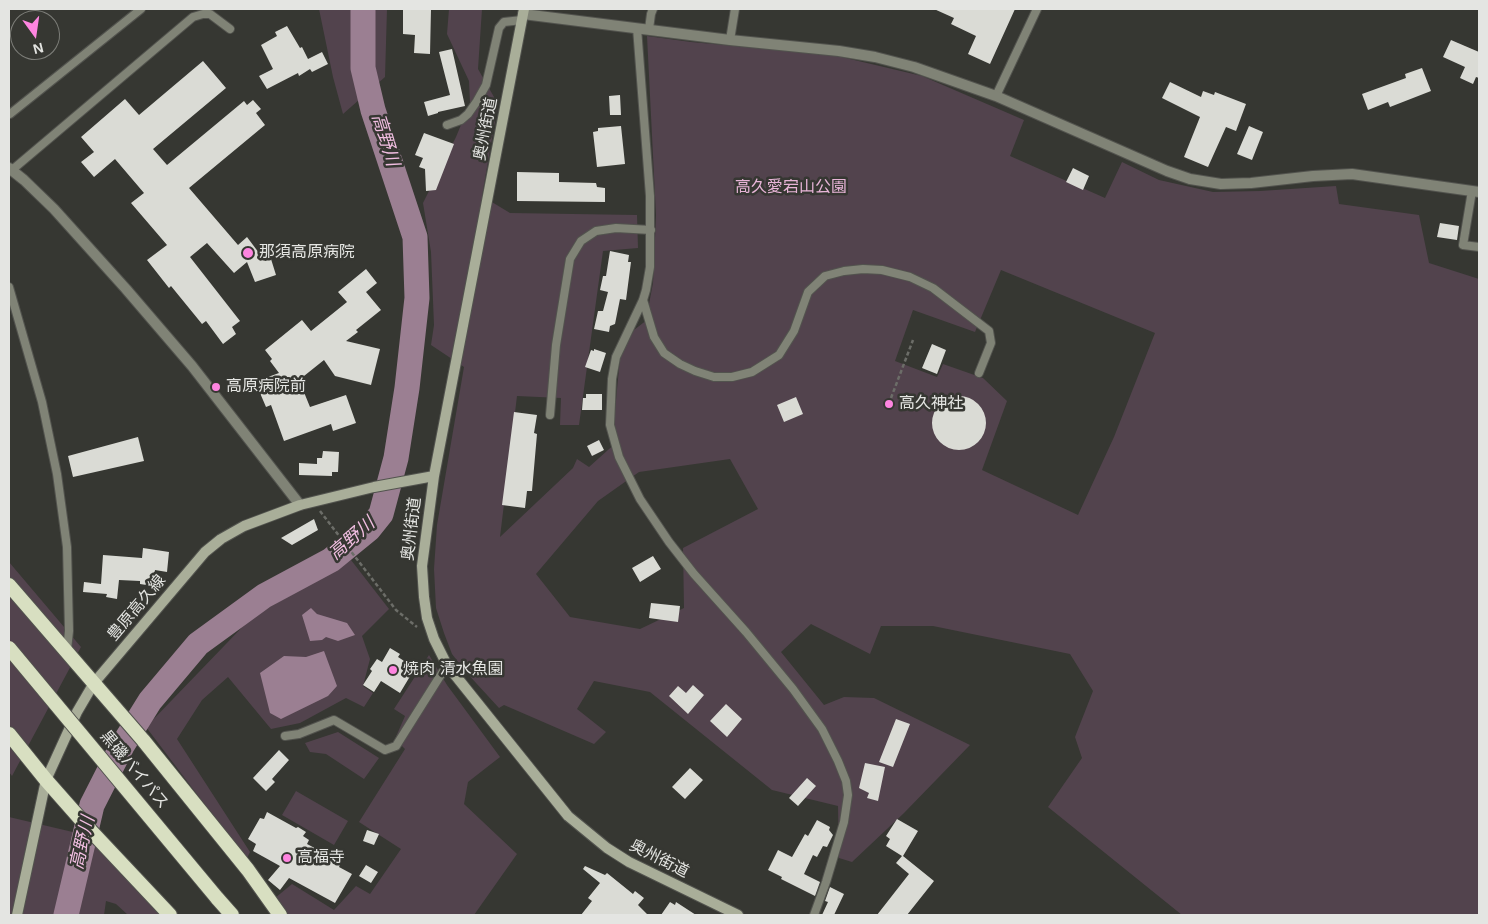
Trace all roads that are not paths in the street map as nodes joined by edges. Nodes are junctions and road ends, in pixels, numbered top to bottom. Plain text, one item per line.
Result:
1 (141, 9) edge
2 (654, 9) edge
3 (735, 9) edge
4 (1037, 9) edge
5 (523, 14) edge
6 (230, 28) dead end
7 (637, 28) junction
8 (649, 29) junction
9 (730, 40) junction
10 (996, 96) junction
11 (9, 112) edge
12 (447, 126) dead end
13 (10, 169) edge
14 (1475, 191) edge
15 (651, 230) junction
16 (1479, 247) edge
17 (9, 287) edge
18 (643, 300) junction
19 (979, 373) dead end
20 (550, 414) dead end
21 (434, 476) junction
22 (300, 505) junction
23 (9, 585) edge
24 (9, 648) edge
25 (66, 650) junction
26 (448, 665) junction
27 (94, 683) junction
28 (9, 734) edge
29 (285, 736) dead end
30 (46, 780) junction
31 (17, 915) edge
32 (170, 915) edge
33 (232, 915) edge
34 (280, 915) edge
35 (738, 915) edge
36 (814, 915) edge

1 - 11 lane
2 - 8 lane
3 - 9 lane
4 - 10 lane
5 - 7 street
5 - 12 lane
5 - 21 main road, 奥州街道
6 - 13 lane
7 - 8 street
7 - 15 lane
8 - 9 street
9 - 10 street
10 - 14 street
13 - 22 street
14 - 16 lane
15 - 18 lane
15 - 20 lane
17 - 25 lane
18 - 19 lane
18 - 36 lane
21 - 22 main road, 豊原高久線
21 - 26 main road, 奥州街道
22 - 27 main road, 豊原高久線
23 - 25 highway
24 - 33 highway, 黒磯バイパス, bridge
25 - 27 highway
26 - 29 lane
26 - 35 main road, 奥州街道
27 - 30 main road, 豊原高久線
27 - 34 highway
28 - 30 highway
30 - 31 main road, 豊原高久線
30 - 32 highway

